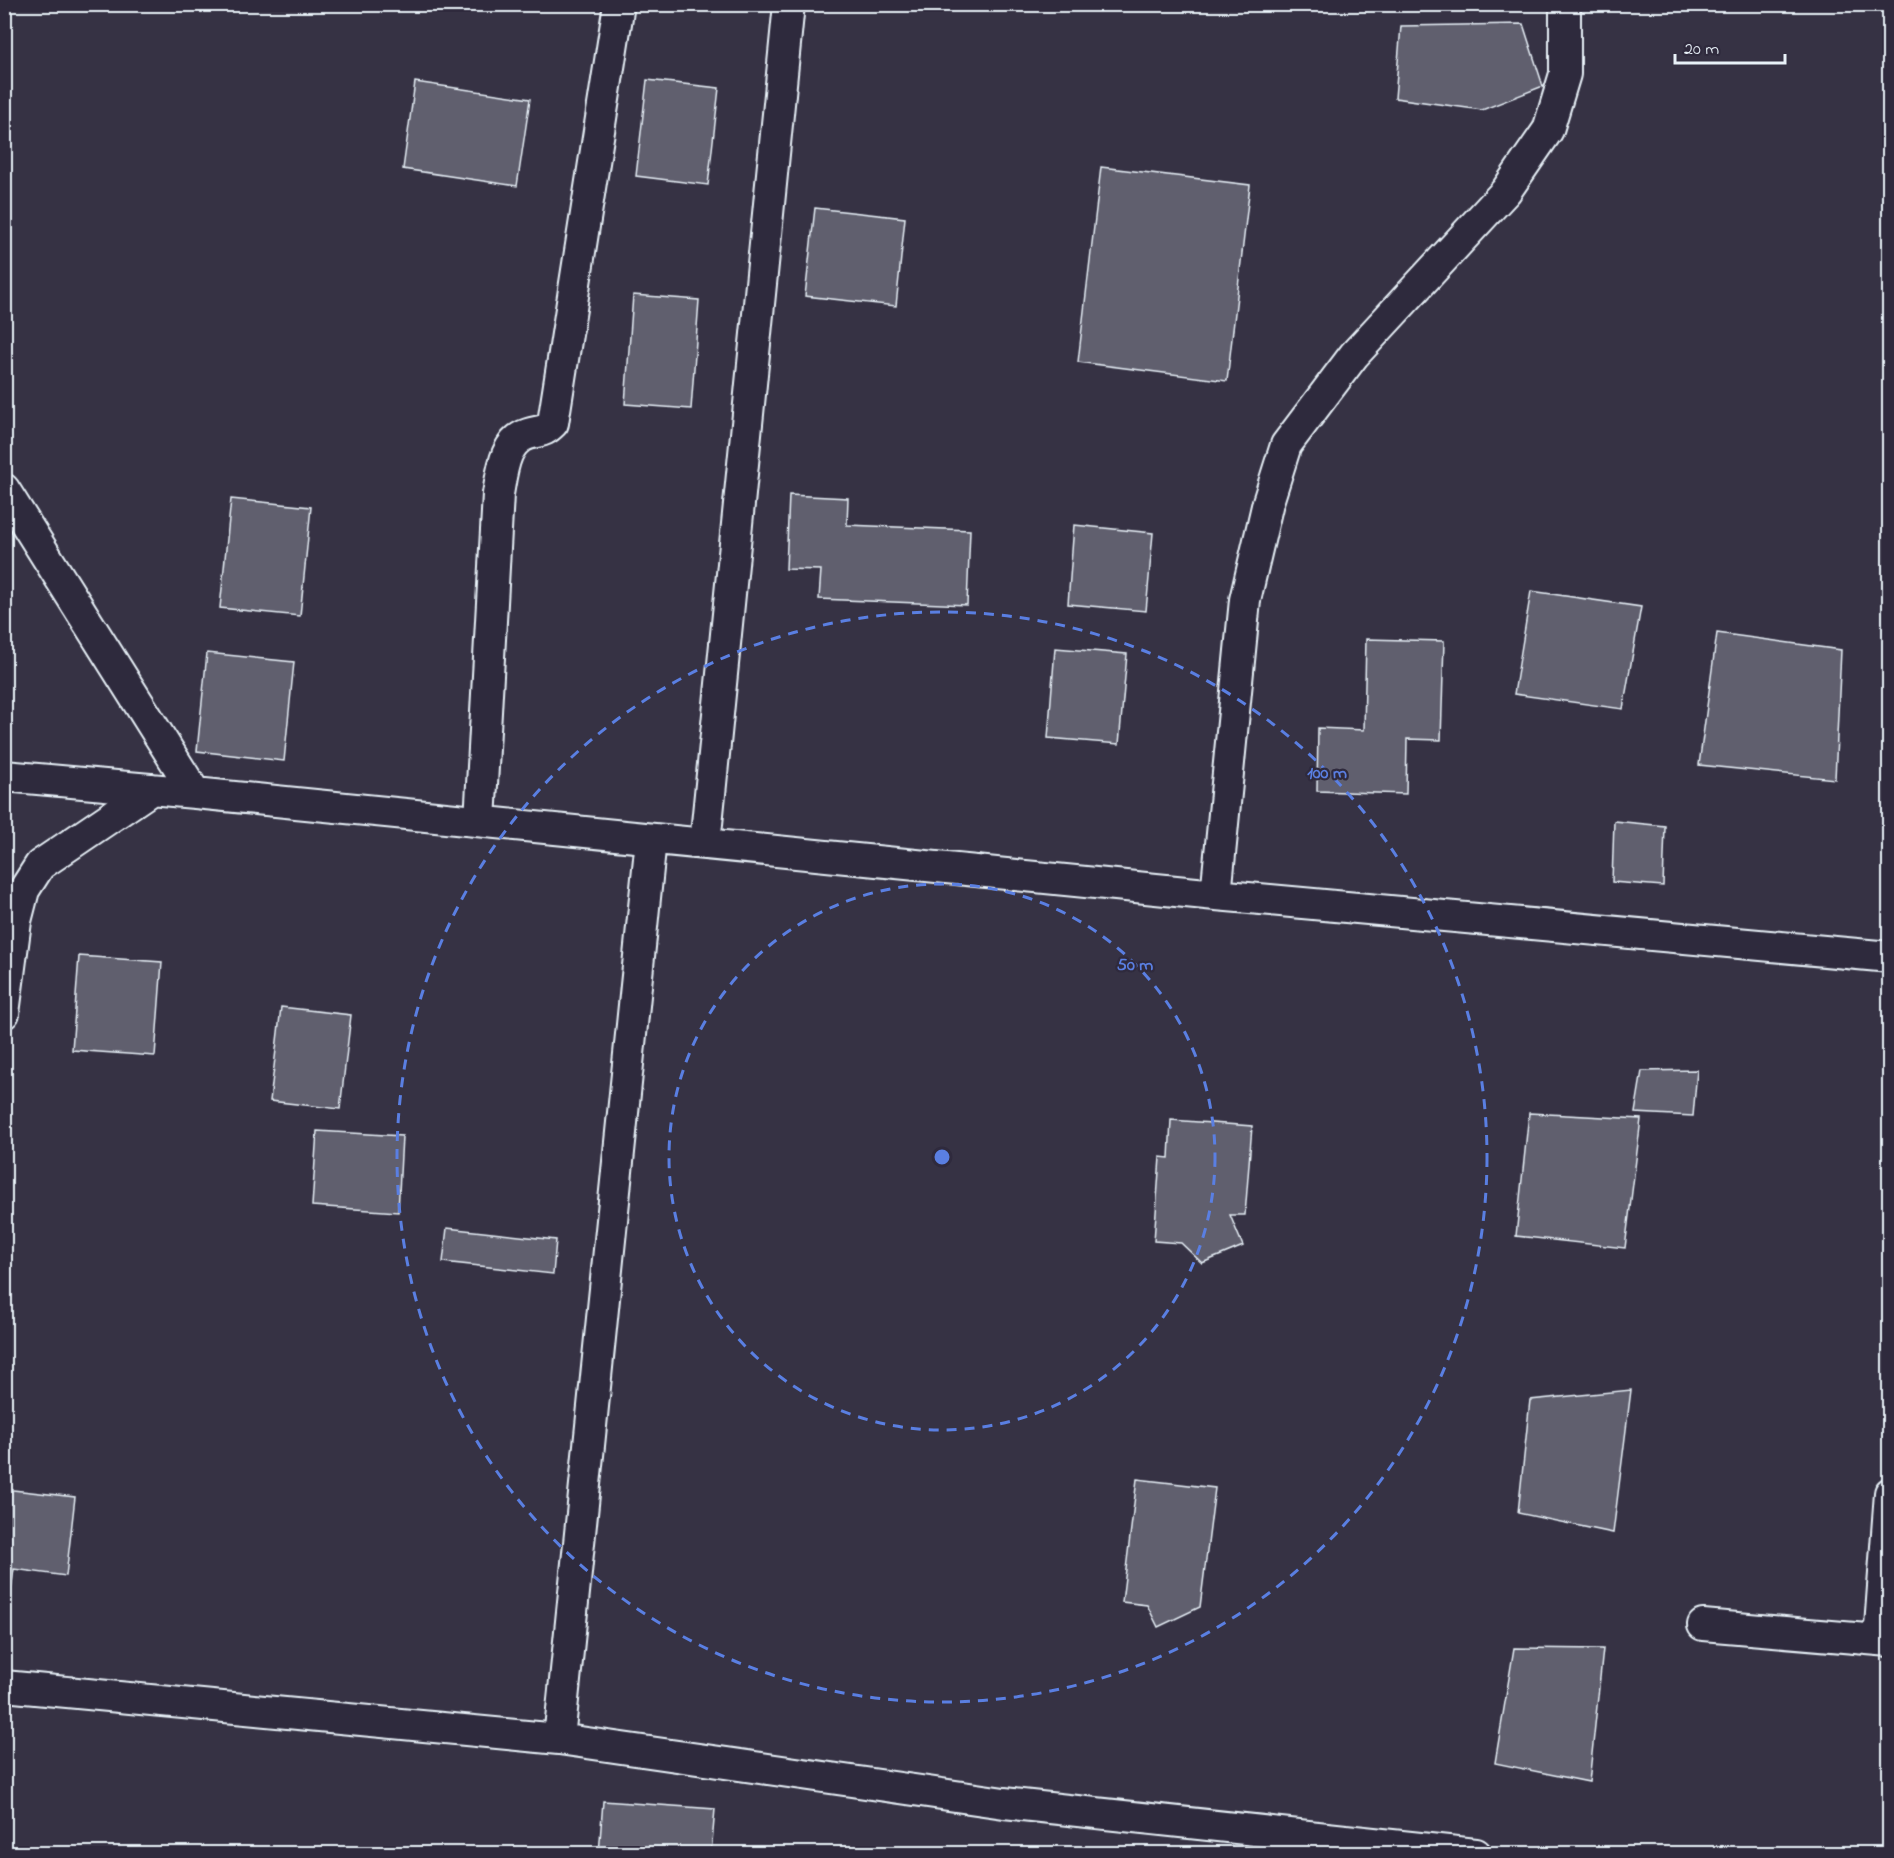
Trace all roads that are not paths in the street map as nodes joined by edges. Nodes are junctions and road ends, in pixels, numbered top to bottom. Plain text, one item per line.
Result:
1 (619, 4) edge
2 (789, 4) edge
3 (1565, 4) edge
4 (4, 489) edge
5 (4, 776) edge
6 (152, 789) junction
7 (195, 793) junction
8 (480, 821) junction
9 (651, 839) junction
10 (705, 844) junction
11 (1216, 895) junction
12 (1890, 957) edge
13 (4, 1013) edge
14 (1890, 1493) edge
15 (1703, 1625) dead end
16 (1884, 1641) edge
17 (4, 1686) edge
18 (559, 1739) junction
19 (1275, 1843) edge
20 (1476, 1854) edge

1 - 8 street
2 - 10 street
3 - 11 street
4 - 7 street
5 - 6 street
6 - 7 street
6 - 13 street
7 - 8 street
8 - 9 street
9 - 10 street
9 - 18 street
10 - 11 street
11 - 12 street
14 - 16 street
15 - 16 street
17 - 18 street
18 - 19 street
19 - 20 street

